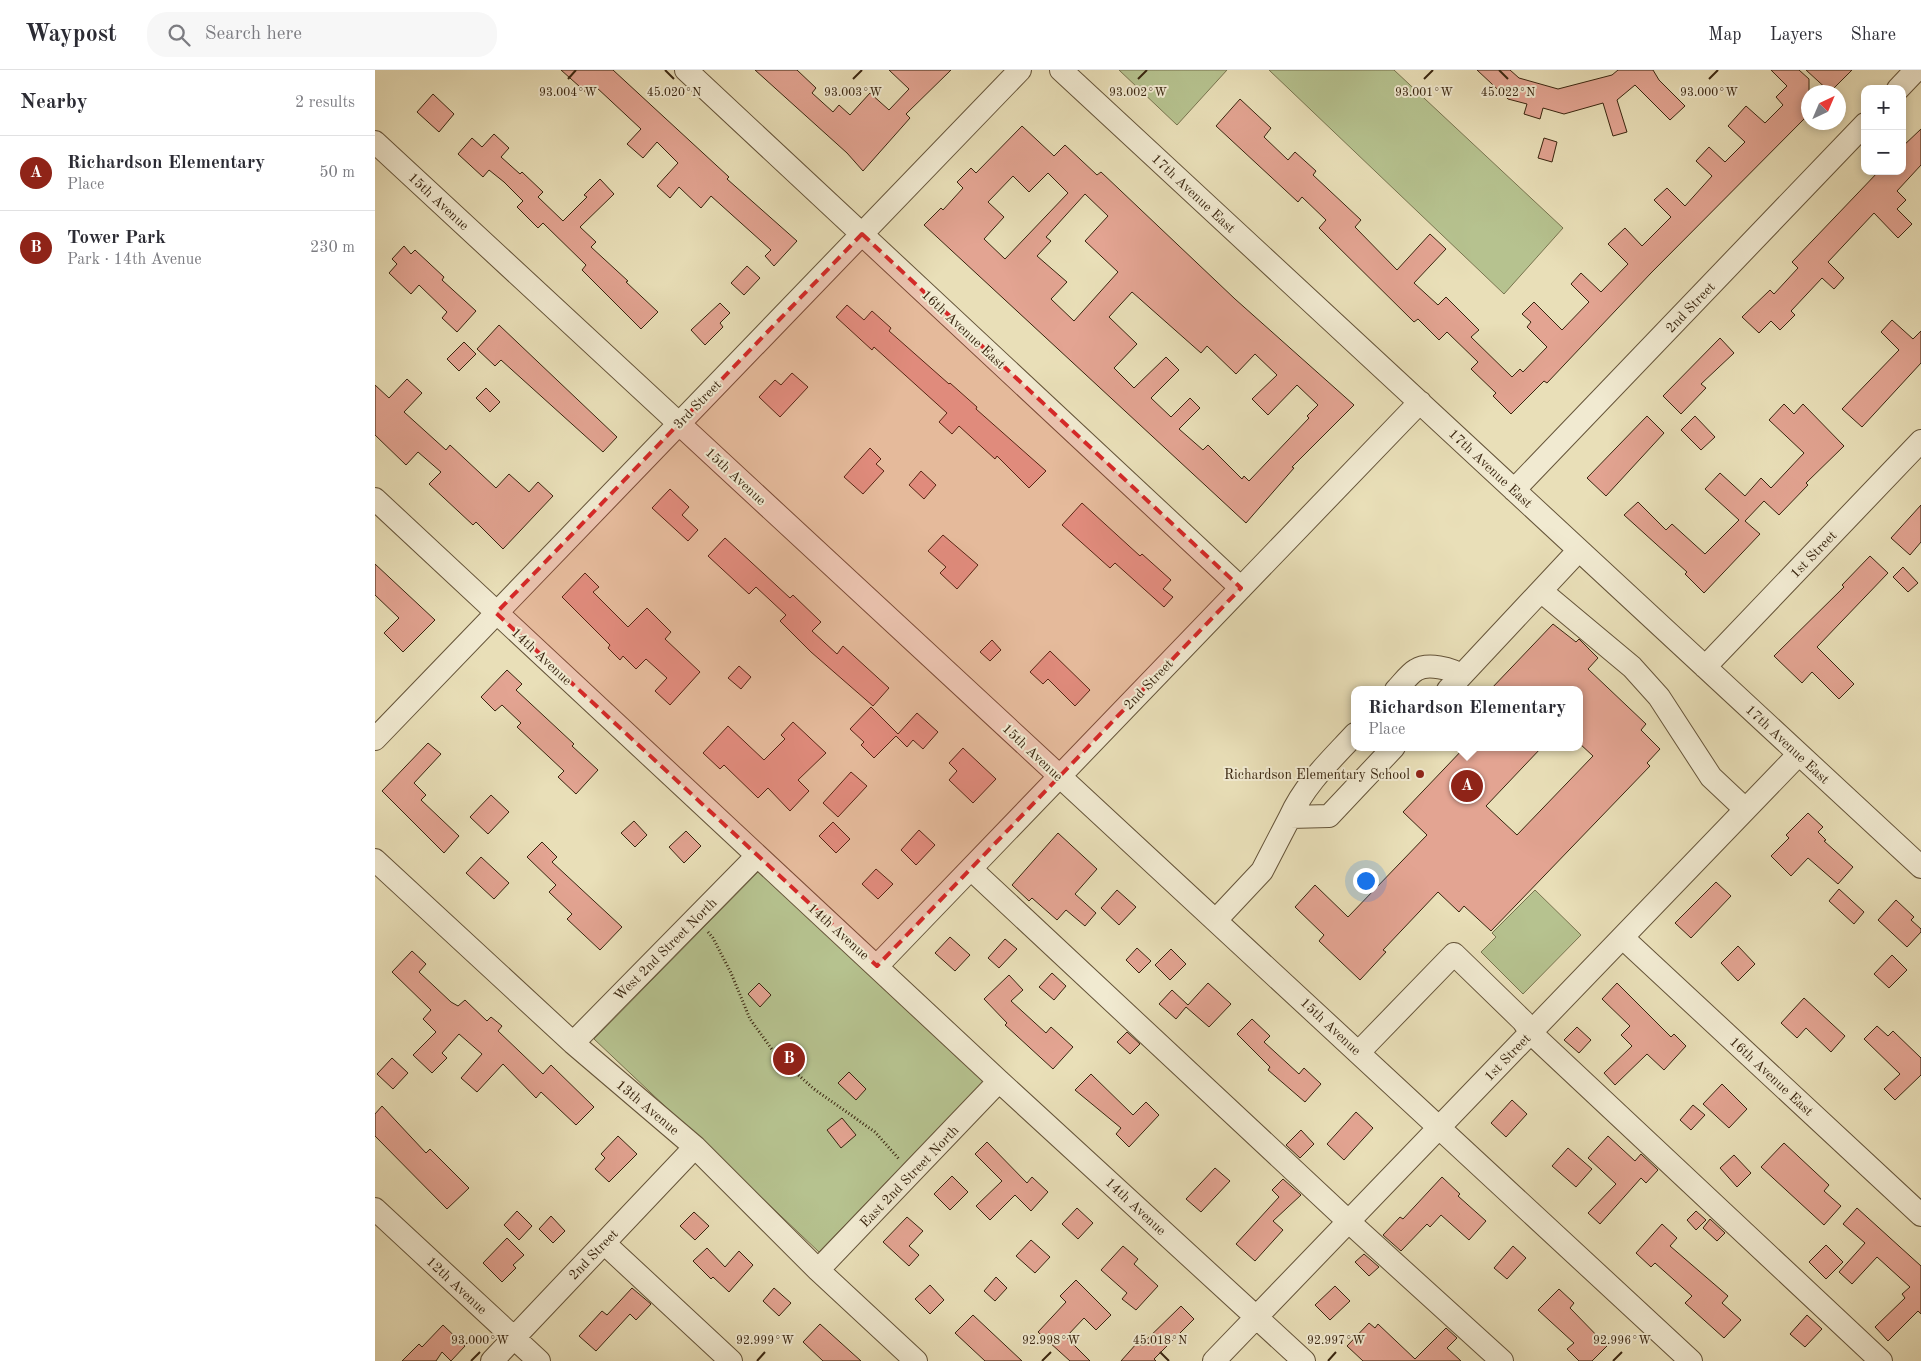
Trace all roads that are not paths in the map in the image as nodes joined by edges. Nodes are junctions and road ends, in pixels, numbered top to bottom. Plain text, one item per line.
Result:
1 (686, 70) edge
2 (1020, 70) edge
3 (1061, 70) edge
4 (1916, 70) edge
5 (1921, 75) edge
6 (1902, 85) edge
7 (1861, 128) edge
8 (375, 142) edge
9 (862, 234) junction
10 (1420, 402) junction
11 (679, 423) junction
12 (1921, 441) edge
13 (1515, 490) junction
14 (375, 500) edge
15 (1579, 550) junction
16 (1241, 588) junction
17 (1541, 591) junction
18 (496, 613) junction
19 (1705, 667) junction
20 (1454, 683) edge
21 (1401, 686) edge
22 (1351, 738) edge
23 (375, 739) edge
24 (1389, 751) edge
25 (1799, 754) junction
26 (1060, 776) junction
27 (1745, 809) junction
28 (1290, 817) junction
29 (757, 856) junction
30 (375, 860) edge
31 (1921, 867) edge
32 (971, 869) junction
33 (1216, 920) junction
34 (1623, 938) junction
35 (877, 966) junction
36 (1531, 1033) junction
37 (573, 1043) junction
38 (1359, 1052) junction
39 (999, 1081) junction
40 (1440, 1126) junction
41 (695, 1147) junction
42 (375, 1208) edge
43 (1921, 1215) edge
44 (1348, 1221) junction
45 (604, 1243) junction
46 (818, 1270) junction
47 (1256, 1316) junction
48 (514, 1337) junction
49 (492, 1361) edge
50 (539, 1361) edge
51 (731, 1361) edge
52 (916, 1361) edge
53 (1214, 1361) edge
54 (1304, 1361) edge
55 (1502, 1361) edge
56 (1691, 1361) edge
57 (1881, 1361) edge

1 - 9 street, 16th Avenue East
2 - 9 street, 3rd Street
3 - 10 street, 17th Avenue East
4 - 5 street
4 - 6 street
7 - 13 street, 2nd Street
8 - 11 street, 15th Avenue
9 - 11 street, 3rd Street
9 - 16 street, 16th Avenue East
10 - 13 street, 17th Avenue East
10 - 16 street, 2nd Street
11 - 18 street, 3rd Street
11 - 26 street, 15th Avenue
12 - 19 street, 1st Street
13 - 15 street, 17th Avenue East
14 - 18 street, 14th Avenue
15 - 17 street
15 - 19 street, 17th Avenue East
16 - 26 street, 2nd Street
17 - 20 street
17 - 27 street
18 - 23 street, 3rd Street
18 - 29 street, 14th Avenue
19 - 25 street, 17th Avenue East
20 - 21 street
22 - 28 street
24 - 28 street
25 - 27 street, 1st Street
25 - 31 street, 17th Avenue East
26 - 32 street, 2nd Street
26 - 33 street, 15th Avenue
27 - 34 street, 1st Street
28 - 33 street
29 - 35 street, 14th Avenue
29 - 37 street, West 2nd Street North
30 - 37 street, 13th Avenue
32 - 35 street, 2nd Street
32 - 44 street
33 - 38 street, 15th Avenue
34 - 36 street, 1st Street
34 - 43 street, 16th Avenue East
35 - 39 street, 14th Avenue
36 - 38 street
36 - 40 street, 1st Street
36 - 57 street
37 - 41 street, 13th Avenue
38 - 40 street, 15th Avenue
39 - 46 street, East 2nd Street North
39 - 47 street, 14th Avenue
40 - 44 street, 1st Street
40 - 56 street, 15th Avenue
41 - 45 street, 2nd Street
41 - 46 street, 13th Avenue
42 - 48 street, 12th Avenue
44 - 47 street, 1st Street
44 - 55 street
45 - 48 street, 2nd Street
45 - 51 street
46 - 52 street, 13th Avenue
47 - 53 street, 1st Street
47 - 54 street, 14th Avenue
48 - 49 street, 2nd Street
48 - 50 street, 12th Avenue

